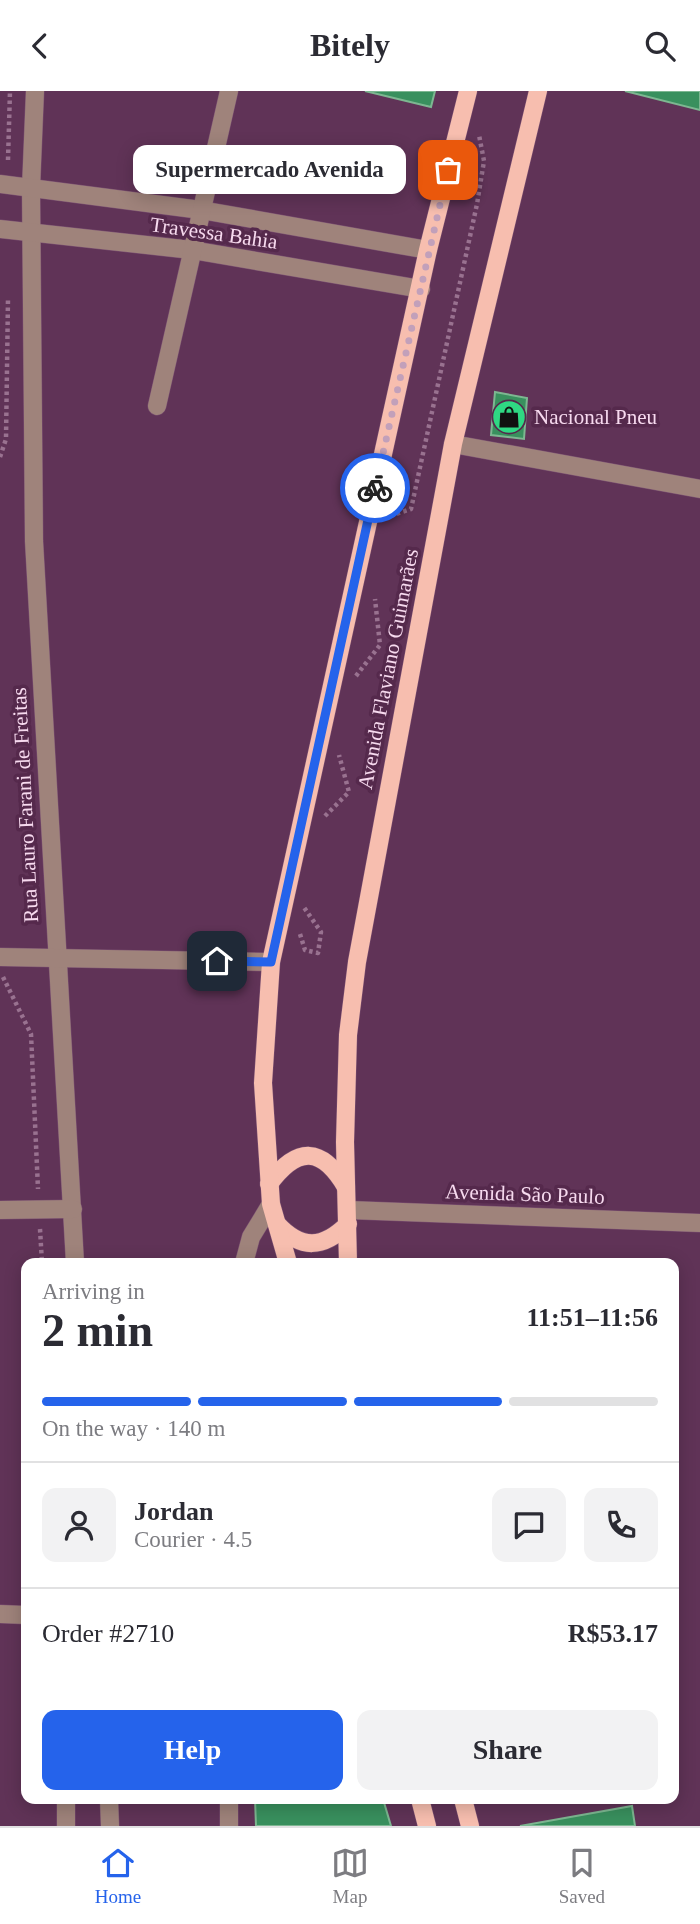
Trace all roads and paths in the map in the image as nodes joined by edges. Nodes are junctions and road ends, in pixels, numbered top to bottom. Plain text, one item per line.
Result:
1 (36, 91) edge
2 (229, 91) edge
3 (468, 91) edge
4 (538, 91) edge
5 (478, 128) dead end
6 (0, 184) edge
7 (31, 188) junction
8 (201, 209) junction
9 (0, 229) edge
10 (31, 233) junction
11 (192, 250) junction
12 (428, 250) junction
13 (421, 289) junction
14 (157, 406) dead end
15 (453, 444) junction
16 (700, 489) edge
17 (386, 528) dead end
18 (375, 597) dead end
19 (353, 681) dead end
20 (337, 751) dead end
21 (322, 828) dead end
22 (306, 893) dead end
23 (303, 905) junction
24 (301, 917) dead end
25 (299, 929) dead end
26 (55, 956) junction
27 (0, 957) edge
28 (271, 962) junction
29 (0, 966) edge
30 (269, 1184) junction
31 (346, 1187) junction
32 (271, 1204) junction
33 (73, 1209) junction
34 (0, 1210) edge
35 (39, 1210) junction
36 (348, 1217) junction
37 (700, 1223) edge
38 (277, 1224) junction
39 (42, 1258) edge
40 (75, 1258) edge
41 (245, 1258) edge
42 (287, 1258) edge
43 (348, 1258) edge
44 (0, 1614) edge
45 (21, 1615) edge
46 (66, 1804) edge
47 (109, 1804) edge
48 (229, 1804) edge
49 (421, 1804) edge
50 (464, 1804) edge
51 (66, 1826) edge
52 (110, 1826) edge
53 (229, 1826) edge
54 (427, 1826) edge
55 (470, 1826) edge

1 - 7 street, Rua Lauro Farani de Freitas
2 - 8 street
3 - 12 main road
4 - 15 main road, Avenida Flaviano Guimarães
5 - 17 path
6 - 7 street, Travessa Bahia
7 - 8 street, Travessa Bahia
7 - 10 street, Rua Lauro Farani de Freitas
8 - 11 street
8 - 12 street, Travessa Bahia
9 - 10 street, Travessa Bahia
10 - 11 street, Travessa Bahia
10 - 26 street, Rua Lauro Farani de Freitas
11 - 13 street, Travessa Bahia
11 - 14 street
12 - 13 main road
13 - 28 main road
15 - 16 street
15 - 31 main road, Avenida Flaviano Guimarães
18 - 19 path
20 - 21 path
22 - 23 path
23 - 24 path
23 - 25 path
26 - 27 street
26 - 28 street
26 - 33 street, Rua Lauro Farani de Freitas
28 - 30 main road
29 - 35 path
30 - 31 main road
30 - 32 main road
31 - 36 main road, Avenida Flaviano Guimarães
32 - 38 main road
32 - 41 street
33 - 35 street
33 - 40 street, Rua Lauro Farani de Freitas
34 - 35 street
35 - 39 path
36 - 37 street, Avenida São Paulo
36 - 38 main road
36 - 43 main road, Avenida Flaviano Guimarães
38 - 42 main road
44 - 45 street
46 - 51 street
47 - 52 street
48 - 53 street
49 - 54 main road
50 - 55 main road

